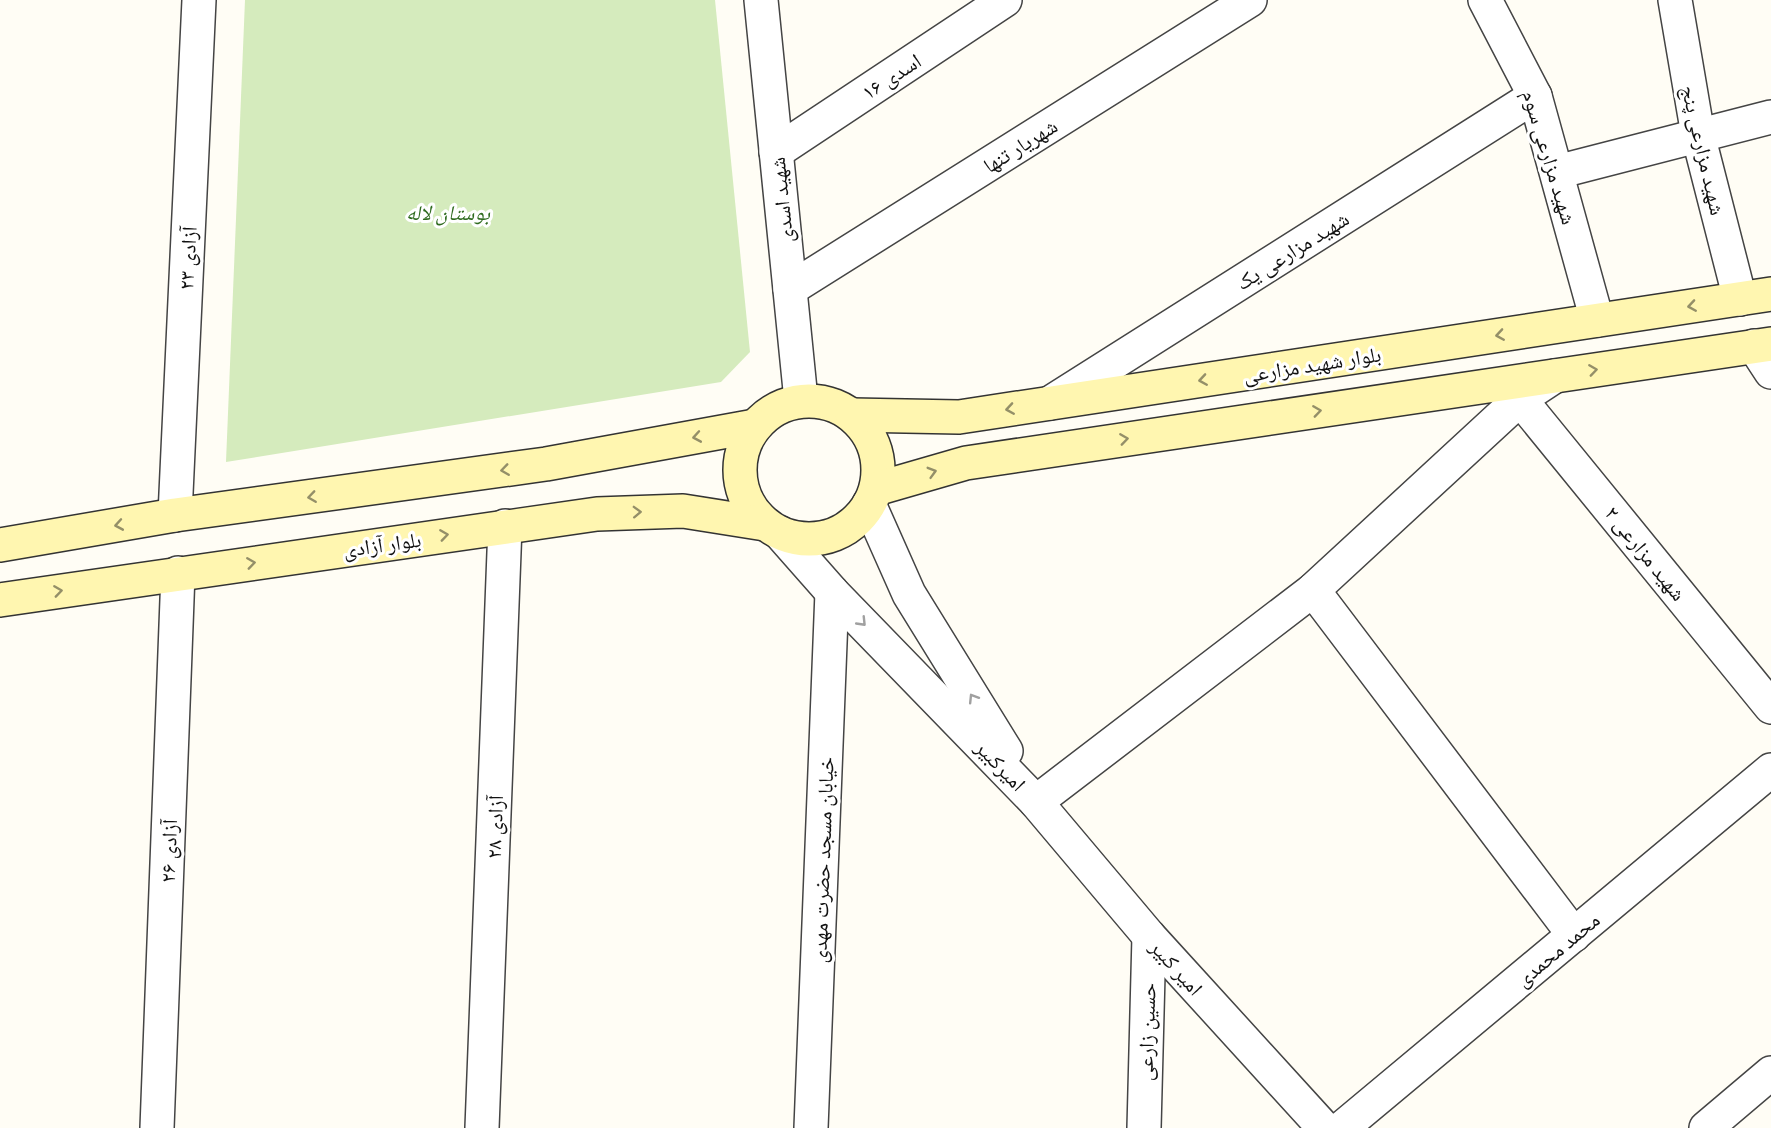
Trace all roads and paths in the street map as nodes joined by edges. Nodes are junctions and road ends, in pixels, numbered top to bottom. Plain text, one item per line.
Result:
1 (199, 0) edge
2 (761, 0) edge
3 (1005, 0) edge
4 (1250, 0) edge
5 (1485, 0) edge
6 (1675, 0) edge
7 (1534, 96) junction
8 (1771, 117) edge
9 (1698, 135) junction
10 (776, 152) junction
11 (1557, 172) junction
12 (790, 289) junction
13 (1755, 296) edge
14 (1597, 320) junction
15 (1765, 354) edge
16 (1555, 376) junction
17 (1520, 399) junction
18 (801, 400) junction
19 (1050, 403) junction
20 (852, 414) junction
21 (755, 426) junction
22 (873, 496) junction
23 (175, 515) junction
24 (505, 526) junction
25 (772, 529) junction
26 (0, 545) edge
27 (178, 573) junction
28 (1313, 590) junction
29 (832, 592) junction
30 (0, 600) edge
31 (1771, 707) edge
32 (1771, 770) edge
33 (1036, 802) junction
34 (1574, 935) junction
35 (1149, 936) junction
36 (1771, 1075) edge
37 (158, 1128) edge
38 (482, 1128) edge
39 (811, 1128) edge
40 (1144, 1128) edge
41 (1324, 1128) edge
42 (1342, 1128) edge
43 (1706, 1128) edge

1 - 23 street, آزادی ۲۳
2 - 10 street, شهید اسدی
3 - 10 street, اسدی ۱۶
4 - 12 street, شهریار تنها
5 - 7 street, شهید مزارعی سوم
6 - 9 street, شهید مزارعی پنج
7 - 11 street, شهید مزارعی سوم
7 - 19 street, شهید مزارعی یک
8 - 9 street
9 - 11 street
9 - 13 street, شهید مزارعی پنج
10 - 12 street, شهید اسدی
11 - 14 street, شهید مزارعی سوم
12 - 18 street, شهید اسدی
13 -> 14 main road, بلوار شهید مزارعی
14 -> 19 main road, بلوار شهید مزارعی
16 -> 15 main road
16 - 17 street
22 -> 16 main road
17 - 28 street
17 - 31 street, شهید مزارعی ۲
18 - 20 main road
18 - 21 main road
19 -> 20 main road, بلوار شهید مزارعی
20 - 22 main road
21 -> 23 main road
21 - 25 main road
22 - 25 main road
33 -> 22 street, امیرکبیر
23 -> 26 main road
24 -> 25 main road, بلوار آزادی
27 -> 24 main road, بلوار آزادی
24 - 38 street, آزادی ۲۸
25 - 29 street, امیرکبیر
30 -> 27 main road, بلوار آزادی
27 - 37 street, آزادی ۲۶
28 - 33 street
28 - 34 street
29 -> 33 street, امیرکبیر
29 - 39 street, خیابان مسجد حضرت مهدی
32 - 34 street, محمد محمدی
33 - 35 street, امیر کبیر
34 - 42 street, محمد محمدی
35 - 40 street, حسین زارعی
35 - 41 street, امیر کبیر
36 - 43 street

